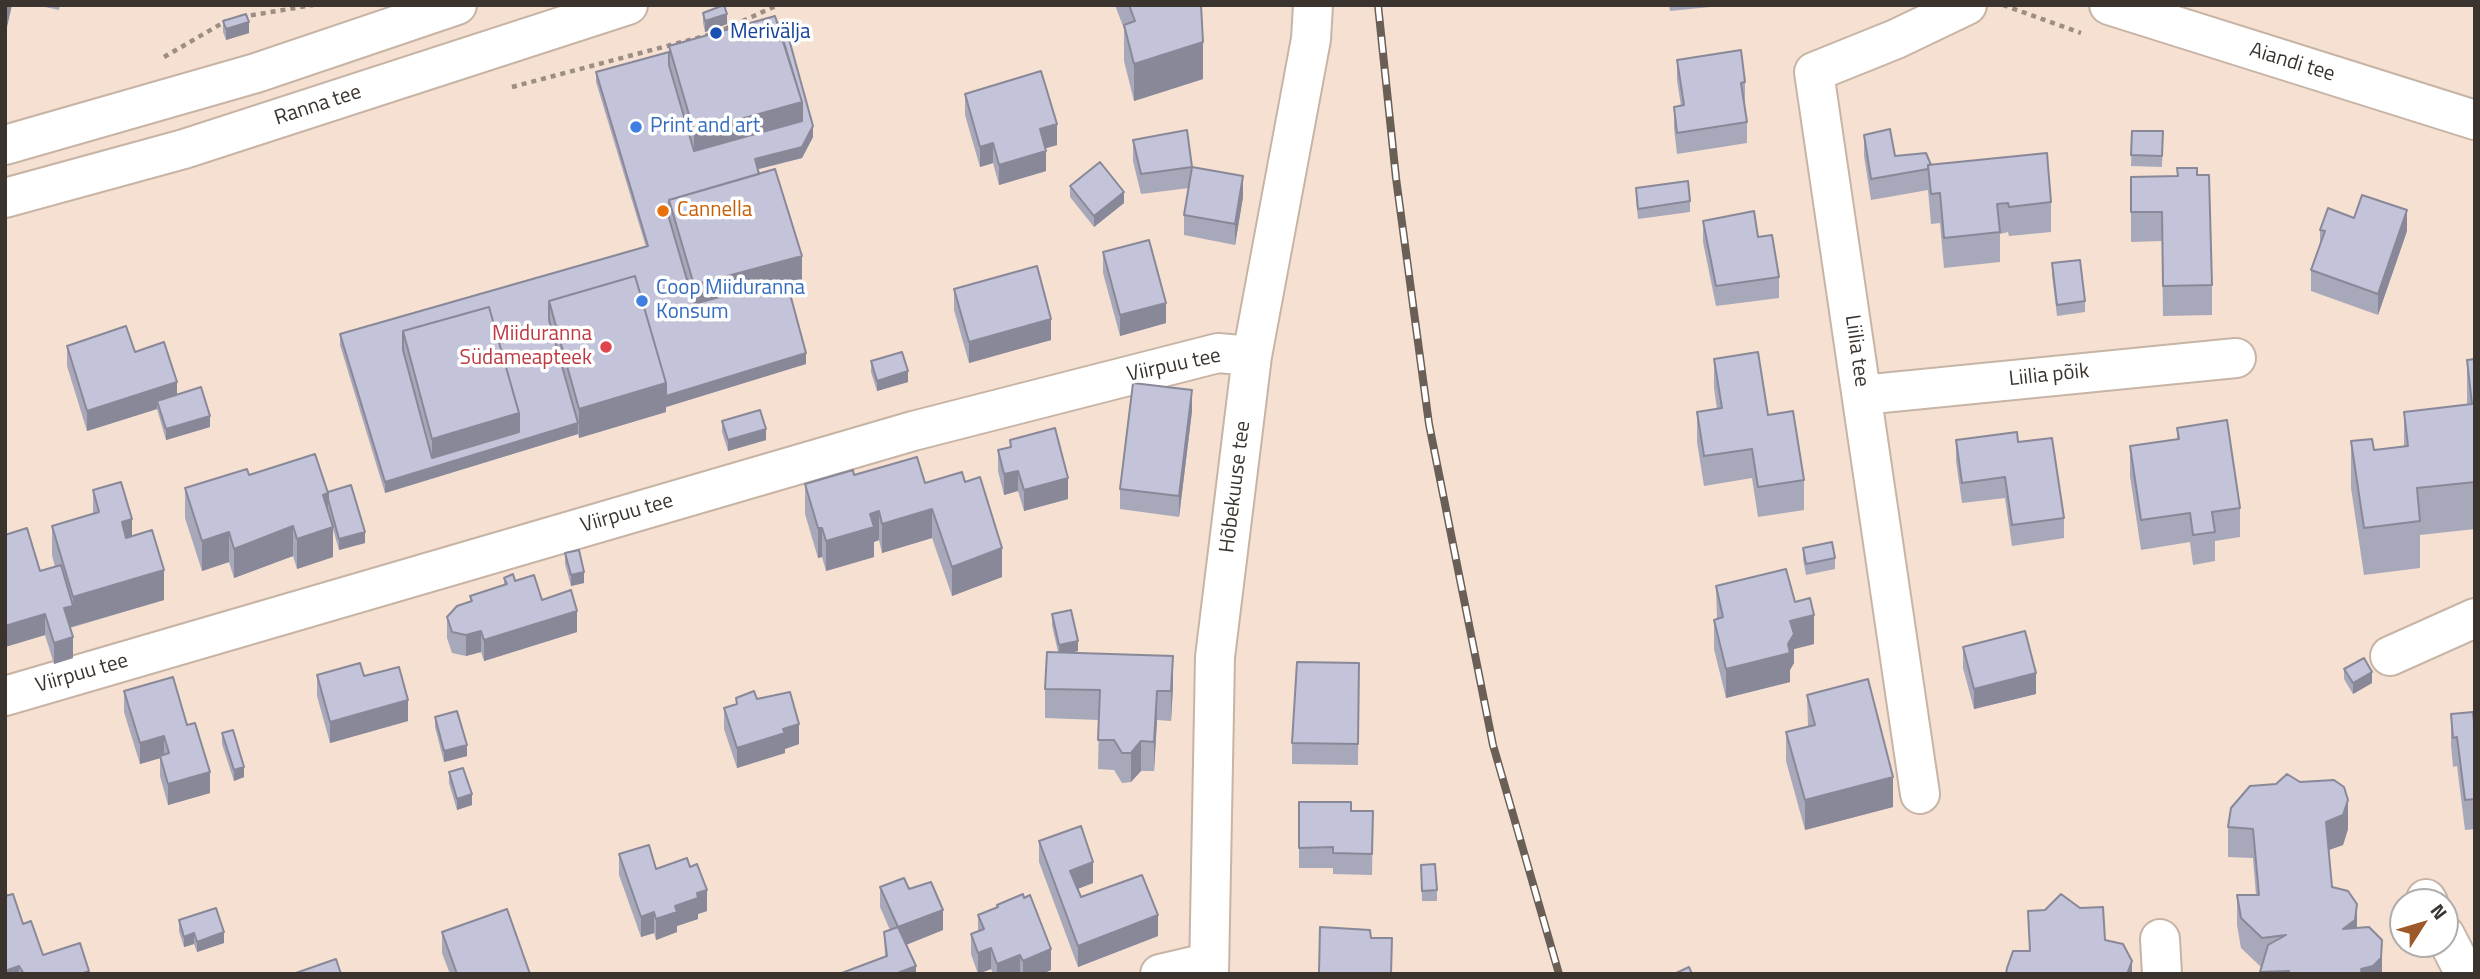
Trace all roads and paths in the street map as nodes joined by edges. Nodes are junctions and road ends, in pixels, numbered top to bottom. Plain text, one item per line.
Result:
1 (313, 5) edge
2 (457, 5) edge
3 (628, 5) edge
4 (778, 5) edge
5 (1313, 5) edge
6 (1967, 5) edge
7 (2109, 5) edge
8 (237, 18) edge
9 (229, 19) edge
10 (161, 59) dead end
11 (501, 89) dead end
12 (2475, 120) edge
13 (5, 145) edge
14 (5, 198) edge
15 (1252, 356) junction
16 (2236, 358) dead end
17 (1863, 395) junction
18 (2475, 618) edge
19 (2390, 656) dead end
20 (5, 696) edge
21 (1920, 794) dead end
22 (2457, 958) edge
23 (1208, 968) edge
24 (1160, 974) edge
25 (2465, 974) edge

1 - 8 path
2 - 13 street
3 - 14 street, Ranna tee
4 - 11 path
5 - 15 street, Hõbekuuse tee
6 - 17 street, Liilia tee
7 - 12 street, Aiandi tee
9 - 10 path
15 - 20 street, Viirpuu tee
15 - 23 street, Hõbekuuse tee
16 - 17 street, Liilia põik
17 - 21 street, Liilia tee
18 - 19 street
22 - 25 street
23 - 24 street

